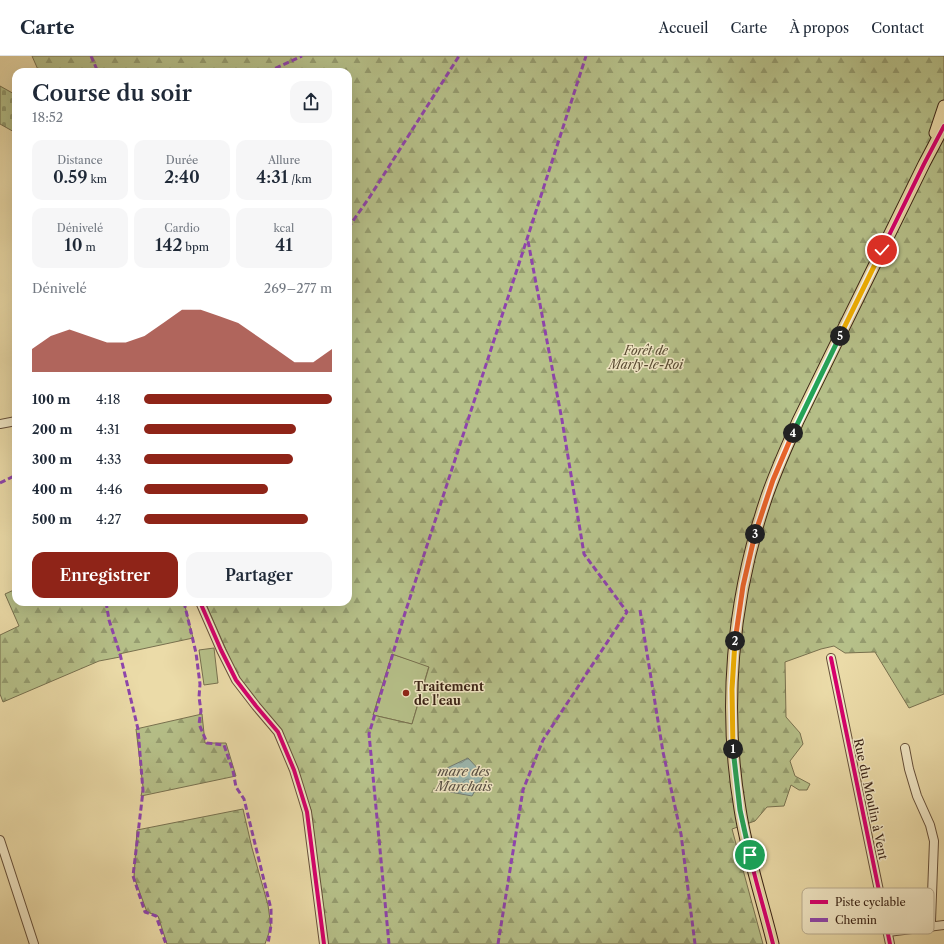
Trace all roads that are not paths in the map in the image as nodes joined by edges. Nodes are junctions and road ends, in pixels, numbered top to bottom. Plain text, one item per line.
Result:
1 (944, 106) edge
2 (944, 126) edge
3 (924, 164) junction
4 (12, 422) edge
5 (0, 424) edge
6 (202, 606) edge
7 (831, 658) dead end
8 (905, 748) dead end
9 (0, 840) edge
10 (879, 888) edge
11 (932, 888) edge
12 (944, 925) edge
13 (934, 926) edge
14 (888, 934) edge
15 (34, 944) edge
16 (324, 944) edge
17 (773, 944) edge
18 (890, 944) edge

1 - 3 main road
2 - 3 main road
3 - 17 main road
4 - 5 street
6 - 16 street
7 - 10 street, Rue du Moulin à Vent
8 - 11 street
9 - 15 street
12 - 13 street
14 - 18 street, Rue du Moulin à Vent

